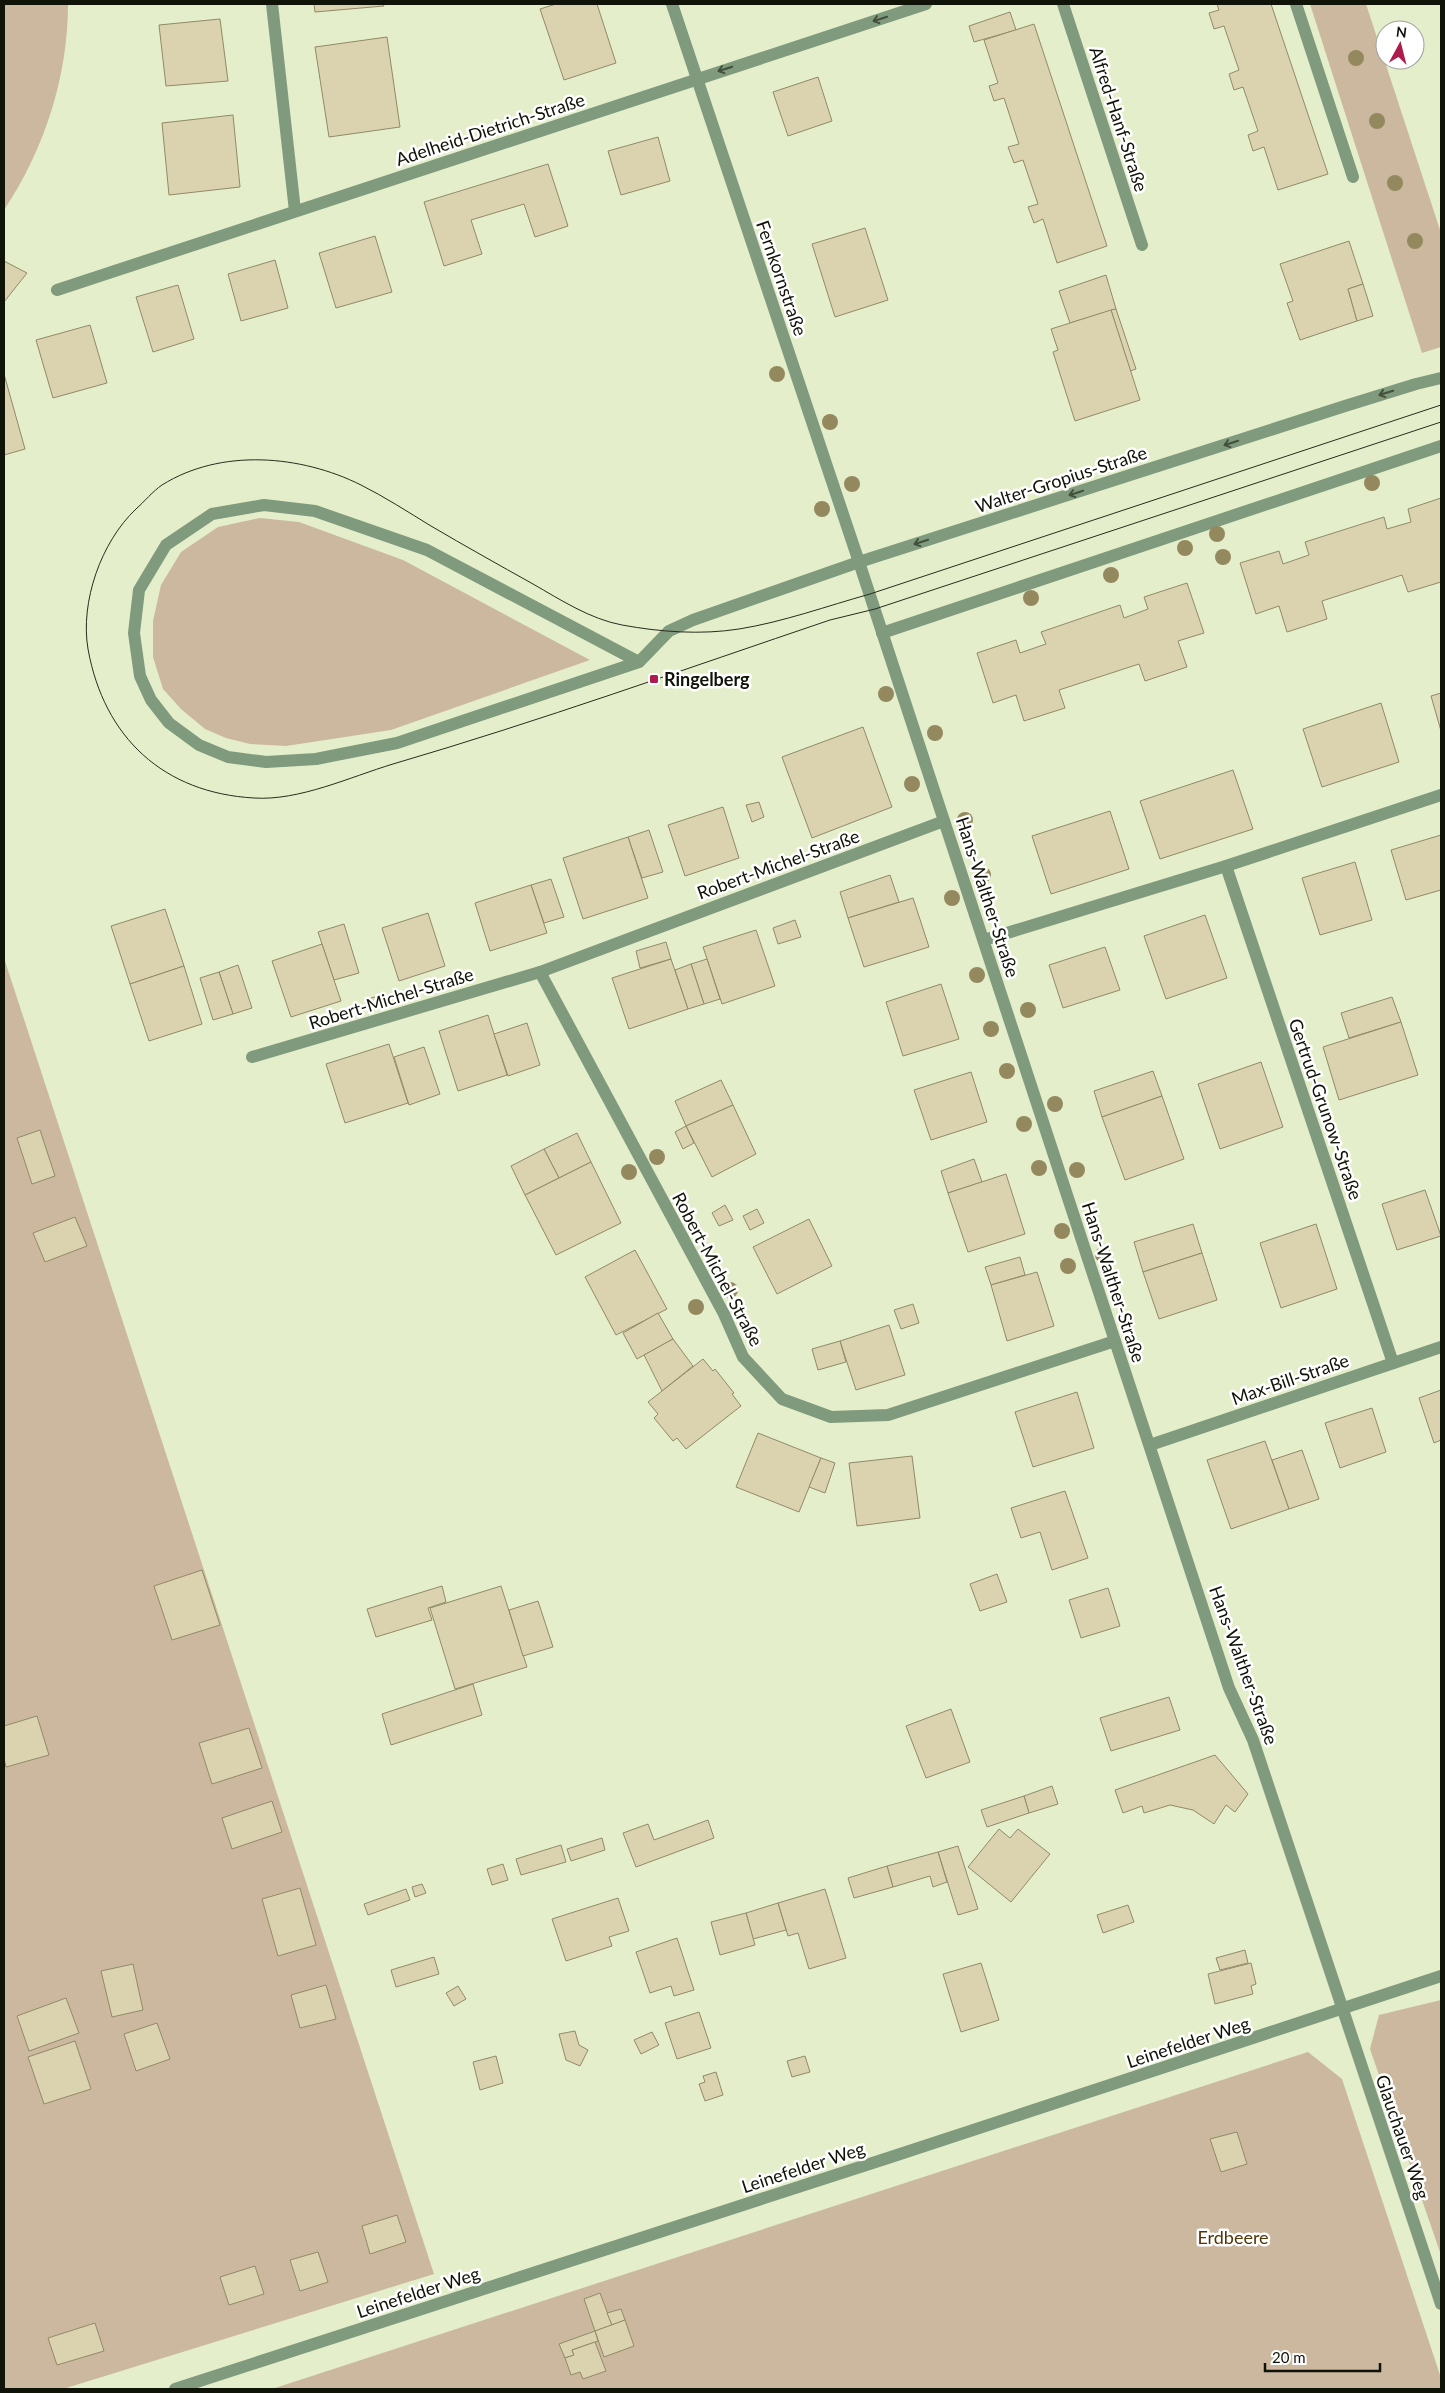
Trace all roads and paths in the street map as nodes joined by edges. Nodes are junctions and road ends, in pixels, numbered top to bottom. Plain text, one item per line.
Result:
1 (272, 4) edge
2 (672, 4) edge
3 (926, 4) edge
4 (1062, 4) edge
5 (1296, 4) edge
6 (696, 79) junction
7 (1353, 177) dead end
8 (295, 211) junction
9 (1142, 245) dead end
10 (57, 290) dead end
11 (1441, 378) edge
12 (1441, 446) edge
13 (859, 562) junction
14 (882, 633) junction
15 (638, 662) junction
16 (1441, 795) edge
17 (944, 821) junction
18 (1226, 866) junction
19 (984, 940) junction
20 (540, 972) junction
21 (252, 1057) dead end
22 (1115, 1340) junction
23 (1441, 1347) edge
24 (1393, 1363) junction
25 (1150, 1445) junction
26 (1441, 1976) edge
27 (1342, 2010) junction
28 (1441, 2304) edge
29 (175, 2389) edge

1 - 8 street
2 - 6 street, Fernkornstraße
3 -> 6 street
4 - 9 street, Alfred-Hanf-Straße
5 - 7 street
6 - 8 street, Adelheid-Dietrich-Straße
6 - 13 street, Fernkornstraße
8 - 10 street, Adelheid-Dietrich-Straße
11 -> 13 street, Walter-Gropius-Straße
12 - 14 street
13 - 14 street, Hans-Walther-Straße
13 - 15 street, Walter-Gropius-Straße
14 - 17 street, Hans-Walther-Straße
15 - 15 street
16 - 18 street
17 - 19 street, Hans-Walther-Straße
17 - 20 street, Robert-Michel-Straße
18 - 19 street
18 - 24 street, Gertrud-Grunow-Straße
19 - 22 street, Hans-Walther-Straße
20 - 21 street, Robert-Michel-Straße
20 - 22 street, Robert-Michel-Straße
22 - 25 street, Hans-Walther-Straße
23 - 24 street, Max-Bill-Straße
24 - 25 street, Max-Bill-Straße
25 - 27 street, Hans-Walther-Straße
26 - 27 street, Leinefelder Weg
27 - 28 street, Glauchauer Weg
27 - 29 street, Leinefelder Weg

